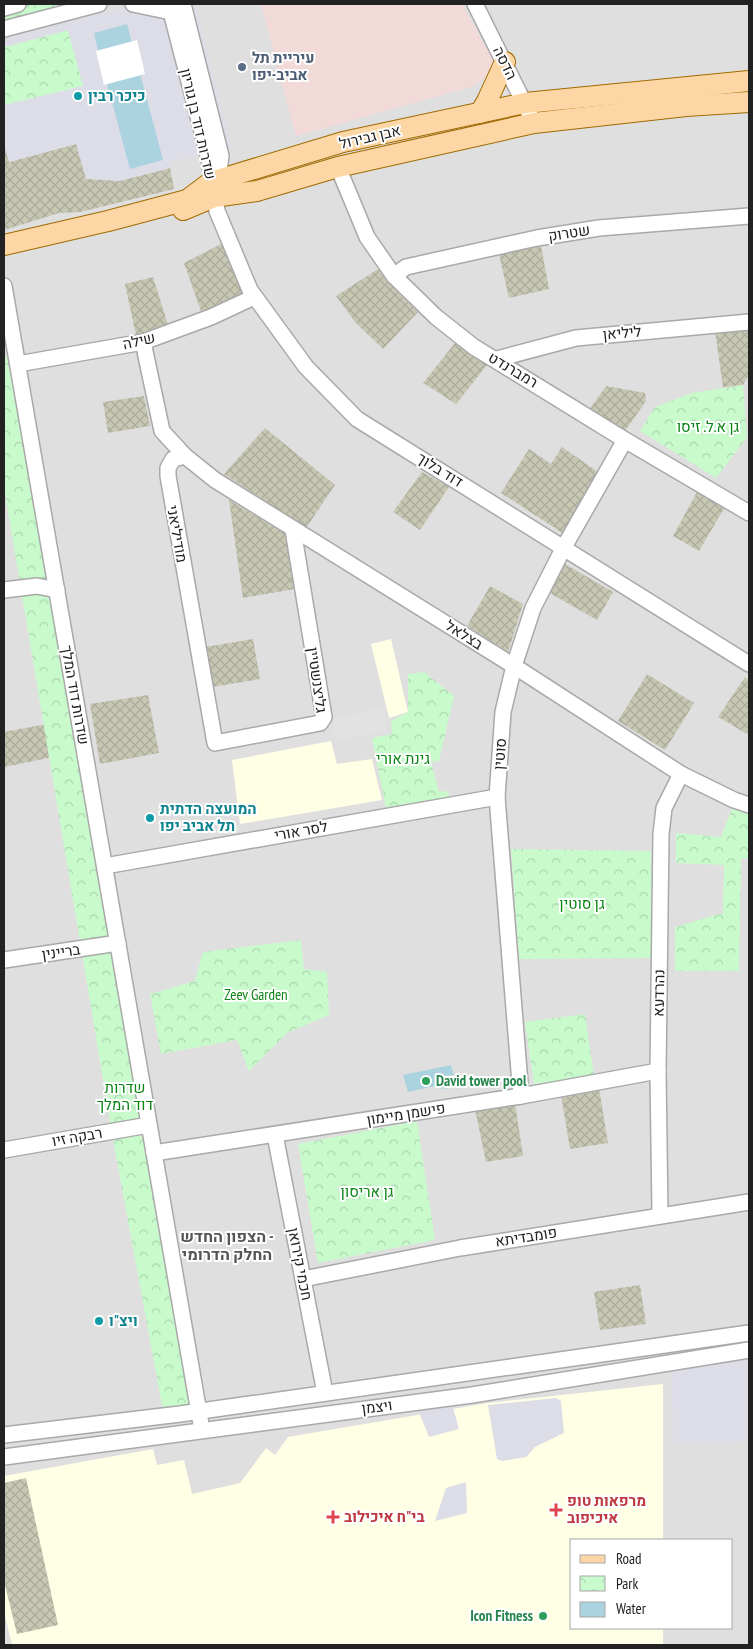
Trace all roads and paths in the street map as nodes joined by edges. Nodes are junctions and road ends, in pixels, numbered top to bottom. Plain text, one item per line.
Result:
1 (98, 4) edge
2 (133, 4) edge
3 (475, 4) edge
4 (174, 6) edge
5 (4, 29) edge
6 (504, 62) junction
7 (749, 81) edge
8 (749, 102) edge
9 (525, 103) junction
10 (480, 113) junction
11 (534, 123) junction
12 (338, 167) junction
13 (215, 186) junction
14 (749, 216) edge
15 (4, 245) edge
16 (4, 253) edge
17 (394, 276) junction
18 (4, 286) edge
19 (254, 297) junction
20 (749, 322) edge
21 (143, 342) junction
22 (496, 359) junction
23 (18, 364) junction
24 (625, 440) junction
25 (184, 456) junction
26 (749, 513) edge
27 (293, 530) junction
28 (564, 547) junction
29 (4, 590) edge
30 (57, 590) junction
31 (749, 664) edge
32 (514, 666) junction
33 (215, 743) joint
34 (681, 774) junction
35 (497, 797) junction
36 (749, 804) edge
37 (105, 866) junction
38 (118, 943) junction
39 (4, 960) edge
40 (658, 1071) junction
41 (521, 1096) junction
42 (149, 1125) junction
43 (275, 1135) junction
44 (4, 1150) edge
45 (154, 1153) junction
46 (749, 1202) edge
47 (660, 1216) junction
48 (303, 1279) junction
49 (749, 1334) edge
50 (749, 1350) edge
51 (326, 1393) junction
52 (198, 1412) junction
53 (202, 1430) junction
54 (4, 1435) edge
55 (4, 1457) edge

1 - 5 street
2 - 4 street
3 - 6 street, הדסה
4 - 13 street, שדרות דוד בן גוריון
6 - 9 street, הדסה
6 - 10 main road
7 - 9 main road, אבן גבירול
8 - 11 main road, אבן גבירול
9 - 10 main road, אבן גבירול
9 - 11 street, הדסה
10 - 13 main road, אבן גבירול
11 - 12 main road, אבן גבירול
12 - 13 main road, אבן גבירול
12 - 17 street, רמברנדט
13 - 15 main road, אבן גבירול
13 - 16 main road, אבן גבירול
13 - 19 street, דוד בלוך
14 - 17 street, שטרוק
17 - 22 street, רמברנדט
18 - 23 street, שדרות דוד המלך
19 - 21 street, שילה
19 - 28 street, דוד בלוך
20 - 22 street, ליליאן
21 - 23 street, שילה
21 - 25 street
22 - 24 street, רמברנדט
23 - 30 street, שדרות דוד המלך
24 - 26 street, רמברנדט
24 - 28 street, סוטין
25 - 27 street, בצלאל
25 - 33 street, מודיליאני
27 - 32 street, בצלאל
27 - 33 street, גליצנשטיין
28 - 31 street, דוד בלוך
28 - 32 street, סוטין
29 - 30 street
30 - 37 street, שדרות דוד המלך
32 - 34 street, בצלאל
32 - 35 street, סוטין
34 - 36 street, בצלאל
34 - 40 street, נהרדעא
35 - 37 street, לסר אורי
35 - 41 street, סוטין
37 - 38 street, שדרות דוד המלך
38 - 39 street, בריינין
38 - 42 street, שדרות דוד המלך
40 - 41 street, פישמן מיימון
40 - 47 street, נהרדעא
41 - 43 street, פישמן מיימון
42 - 44 street, רבקה זיו
42 - 45 street, שדרות דוד המלך
43 - 45 street, פישמן מיימון
43 - 48 street, חכמי קירואן
45 - 52 street, שדרות דוד המלך
46 - 47 street, פומבדיתא
47 - 48 street, פומבדיתא
48 - 51 street, חכמי קירואן
49 - 51 street, ויצמן
50 - 53 street, ויצמן
51 - 52 street, ויצמן
52 - 53 street, שדרות דוד המלך
52 - 54 street, ויצמן
53 - 55 street, ויצמן

